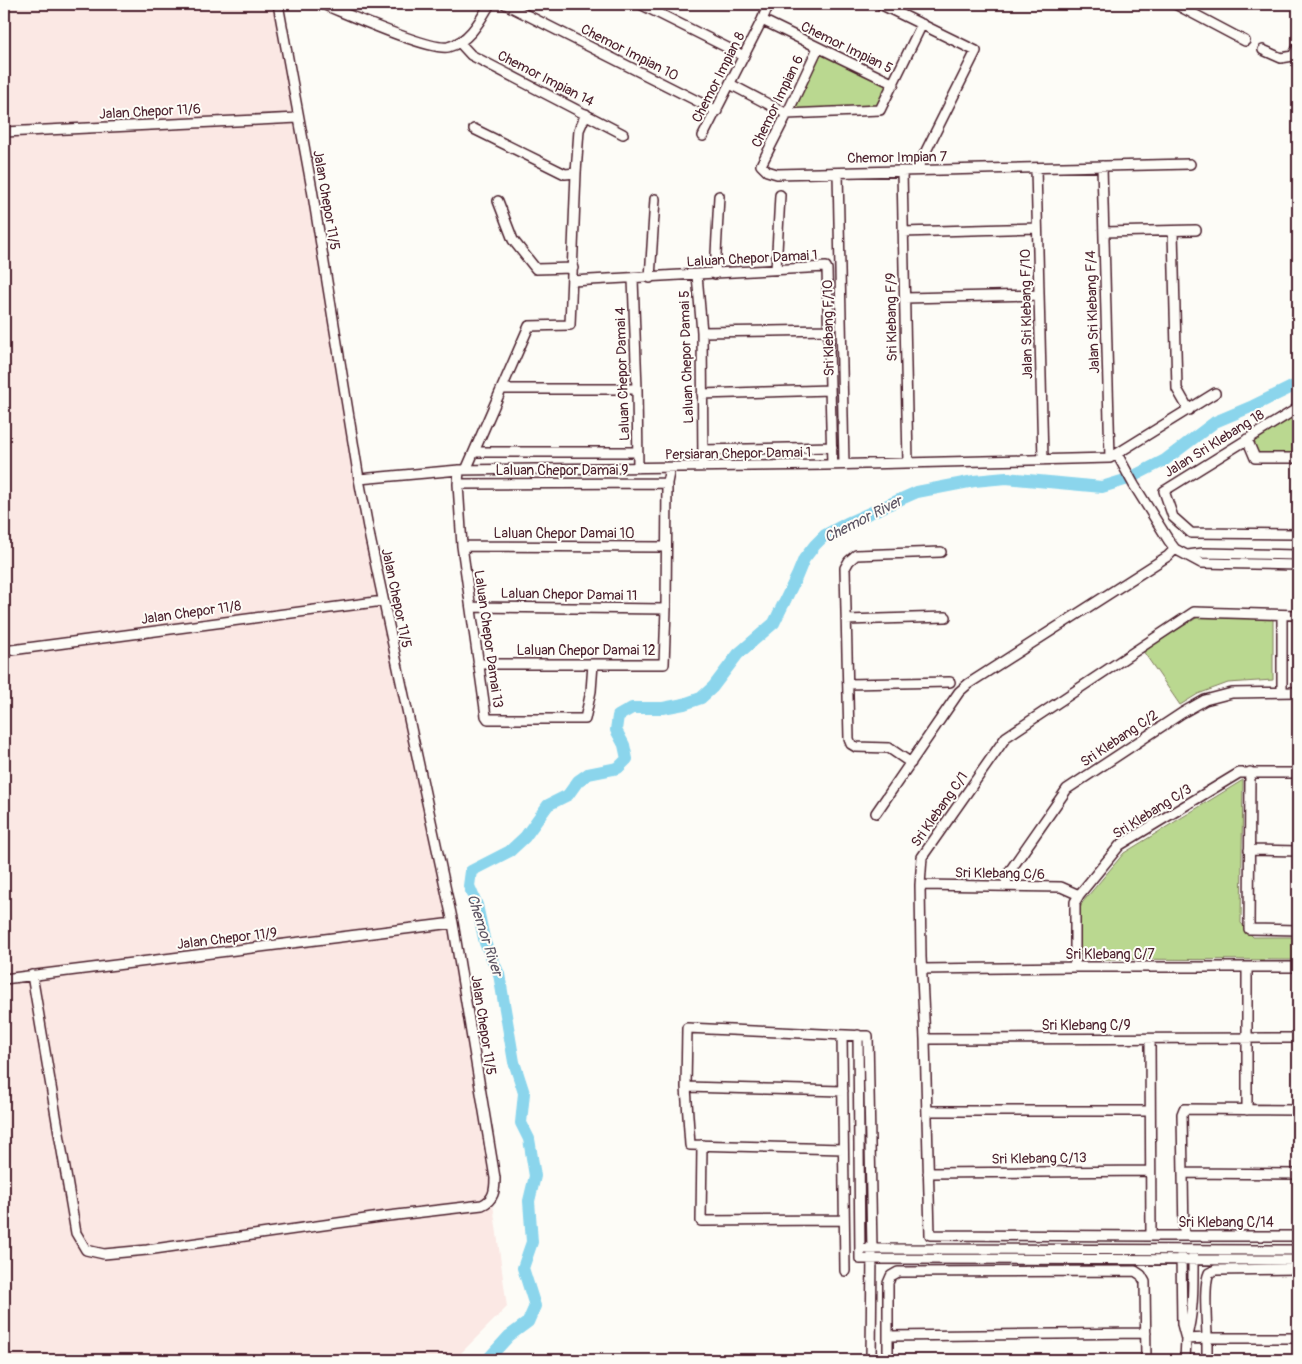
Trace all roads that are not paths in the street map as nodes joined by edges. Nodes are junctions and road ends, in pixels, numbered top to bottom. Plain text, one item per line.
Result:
1 (278, 4) edge
2 (322, 4) edge
3 (490, 4) edge
4 (505, 4) edge
5 (640, 4) edge
6 (769, 4) edge
7 (880, 4) edge
8 (1175, 4) edge
9 (762, 20) junction
10 (922, 24) junction
11 (1245, 40) dead end
12 (459, 42) junction
13 (1298, 47) edge
14 (818, 48) junction
15 (1263, 50) dead end
16 (744, 56) junction
17 (730, 84) junction
18 (894, 84) junction
19 (717, 111) junction
20 (586, 114) junction
21 (787, 114) junction
22 (298, 118) junction
23 (474, 129) dead end
24 (4, 132) edge
25 (624, 134) dead end
26 (703, 136) dead end
27 (1190, 164) dead end
28 (761, 165) joint
29 (919, 165) dead end
30 (1102, 166) junction
31 (1036, 168) junction
32 (902, 171) junction
33 (576, 173) junction
34 (838, 173) junction
35 (780, 195) dead end
36 (719, 196) dead end
37 (655, 200) dead end
38 (498, 201) dead end
39 (1037, 228) junction
40 (1173, 230) junction
41 (1196, 230) dead end
42 (902, 232) junction
43 (1104, 232) junction
44 (573, 268) junction
45 (776, 270) junction
46 (715, 274) junction
47 (697, 275) junction
48 (650, 278) junction
49 (633, 279) junction
50 (572, 281) junction
51 (1039, 295) junction
52 (906, 298) junction
53 (829, 330) junction
54 (702, 332) junction
55 (502, 389) junction
56 (637, 389) junction
57 (830, 390) junction
58 (1216, 393) dead end
59 (702, 394) junction
60 (1298, 408) edge
61 (1189, 410) junction
62 (1247, 439) junction
63 (832, 447) junction
64 (703, 450) junction
65 (475, 452) junction
66 (638, 452) junction
67 (1113, 456) junction
68 (1298, 458) edge
69 (1043, 460) junction
70 (908, 463) junction
71 (844, 464) junction
72 (832, 465) junction
73 (703, 467) junction
74 (638, 468) junction
75 (670, 468) junction
76 (463, 470) junction
77 (359, 479) junction
78 (667, 483) junction
79 (458, 484) junction
80 (1298, 534) edge
81 (462, 546) junction
82 (666, 547) junction
83 (1174, 549) junction
84 (942, 552) dead end
85 (1188, 555) junction
86 (1298, 555) edge
87 (1298, 565) edge
88 (383, 601) junction
89 (471, 607) junction
90 (666, 609) junction
91 (1282, 615) junction
92 (1298, 615) edge
93 (946, 617) dead end
94 (846, 620) junction
95 (4, 651) edge
96 (478, 664) junction
97 (593, 664) junction
98 (950, 682) dead end
99 (848, 684) junction
100 (1282, 692) junction
101 (1298, 692) edge
102 (911, 763) junction
103 (1250, 772) junction
104 (1298, 772) edge
105 (876, 813) dead end
106 (1249, 850) junction
107 (1298, 851) edge
108 (920, 885) junction
109 (1006, 886) junction
110 (1079, 895) junction
111 (453, 923) junction
112 (1298, 930) edge
113 (1075, 967) junction
114 (1247, 967) junction
115 (1298, 967) edge
116 (922, 969) junction
117 (32, 975) junction
118 (4, 979) edge
119 (842, 1035) junction
120 (858, 1035) junction
121 (1247, 1038) junction
122 (1298, 1038) edge
123 (925, 1039) junction
124 (1150, 1039) junction
125 (686, 1087) junction
126 (843, 1090) junction
127 (1247, 1110) junction
128 (1298, 1110) edge
129 (927, 1111) junction
130 (1150, 1111) junction
131 (702, 1146) junction
132 (843, 1149) junction
133 (1150, 1171) junction
134 (928, 1173) junction
135 (1183, 1173) junction
136 (1298, 1174) edge
137 (844, 1220) junction
138 (1153, 1236) dead end
139 (1184, 1236) junction
140 (1298, 1236) edge
141 (860, 1249) junction
142 (872, 1249) junction
143 (1181, 1250) junction
144 (1193, 1250) junction
145 (1298, 1250) edge
146 (872, 1260) junction
147 (1182, 1260) junction
148 (1193, 1260) junction
149 (1298, 1260) edge
150 (1298, 1270) edge
151 (845, 1271) dead end
152 (1146, 1333) junction
153 (888, 1336) junction
154 (1207, 1338) junction
155 (1298, 1338) edge
156 (1186, 1339) junction
157 (871, 1360) edge
158 (888, 1360) edge
159 (1146, 1360) edge
160 (1185, 1360) edge
161 (1207, 1360) edge

1 - 22 street, Jalan Chepor 11/5
2 - 12 street
3 - 12 street
4 - 19 street, Chemor Impian 10
5 - 16 street
6 - 9 street, Chemor Impian 8
7 - 10 street
8 - 11 street
9 - 14 street, Chemor Impian 5
9 - 16 street, Chemor Impian 8
10 - 18 street
10 - 29 street
12 - 20 street, Chemor Impian 14
13 - 15 street
14 - 18 street, Chemor Impian 5
14 - 21 street, Chemor Impian 6
16 - 17 street, Chemor Impian 8
17 - 19 street, Chemor Impian 8
17 - 21 street
18 - 21 street
19 - 26 street, Chemor Impian 8
20 - 25 street, Chemor Impian 14
20 - 33 street
21 - 28 street, Chemor Impian 6
22 - 24 street, Jalan Chepor 11/6
22 - 77 street, Jalan Chepor 11/5
23 - 33 street
27 - 30 street, Chemor Impian 7
28 - 34 street, Chemor Impian 7
30 - 31 street, Chemor Impian 7
30 - 43 street, Jalan Sri Klebang F/4
31 - 32 street, Chemor Impian 7
31 - 39 street, Jalan Sri Klebang F/10
32 - 34 street, Chemor Impian 7
32 - 42 street, Sri Klebang F/9
33 - 44 street
34 - 71 street, Sri Klebang F/10
35 - 45 street
36 - 46 street
37 - 48 street
38 - 44 street
39 - 42 street
39 - 51 street, Jalan Sri Klebang F/10
40 - 41 street
40 - 43 street
40 - 61 street
42 - 52 street, Sri Klebang F/9
43 - 67 street, Jalan Sri Klebang F/4
44 - 50 street
45 - 46 street, Laluan Chepor Damai 1
45 - 53 street, Laluan Chepor Damai 1
46 - 47 street, Laluan Chepor Damai 1
47 - 48 street, Laluan Chepor Damai 1
47 - 54 street, Laluan Chepor Damai 5
48 - 49 street, Laluan Chepor Damai 1
49 - 50 street, Laluan Chepor Damai 1
49 - 56 street, Laluan Chepor Damai 4
50 - 55 street
51 - 52 street
51 - 69 street, Jalan Sri Klebang F/10
52 - 70 street, Sri Klebang F/9
53 - 54 street
53 - 57 street, Laluan Chepor Damai 1
54 - 59 street, Laluan Chepor Damai 5
55 - 56 street
55 - 65 street
56 - 66 street, Laluan Chepor Damai 4
57 - 59 street
57 - 63 street, Laluan Chepor Damai 1
58 - 61 street, Persiaran Chepor Damai 1
59 - 64 street, Laluan Chepor Damai 5
60 - 62 street, Jalan Sri Klebang 18
61 - 67 street, Persiaran Chepor Damai 1
62 - 68 street
62 - 80 street, Jalan Sri Klebang 18
63 - 64 street
63 - 72 street, Laluan Chepor Damai 1
64 - 73 street, Laluan Chepor Damai 5
65 - 66 street
65 - 76 street
66 - 74 street, Laluan Chepor Damai 4
67 - 69 street, Persiaran Chepor Damai 1
67 - 83 street
69 - 70 street, Persiaran Chepor Damai 1
70 - 71 street, Persiaran Chepor Damai 1
71 - 72 street, Persiaran Chepor Damai 1
72 - 73 street, Persiaran Chepor Damai 1
73 - 75 street, Persiaran Chepor Damai 1
74 - 75 street, Persiaran Chepor Damai 1
74 - 76 street, Persiaran Chepor Damai 1
75 - 78 street
76 - 77 street, Persiaran Chepor Damai 1
76 - 79 street, Laluan Chepor Damai 13
77 - 88 street, Jalan Chepor 11/5
78 - 79 street, Laluan Chepor Damai 9
78 - 82 street
79 - 81 street, Laluan Chepor Damai 13
81 - 82 street, Laluan Chepor Damai 10
81 - 89 street, Laluan Chepor Damai 13
82 - 90 street
83 - 85 street
83 - 102 street
84 - 94 street
85 - 86 street
85 - 87 street
88 - 95 street, Jalan Chepor 11/8
88 - 111 street, Jalan Chepor 11/5
89 - 90 street, Laluan Chepor Damai 11
89 - 96 street, Laluan Chepor Damai 13
90 - 97 street, Laluan Chepor Damai 12
91 - 92 street, Sri Klebang C/1
91 - 100 street
91 - 108 street, Sri Klebang C/1
93 - 94 street
94 - 99 street
96 - 97 street, Laluan Chepor Damai 12
96 - 97 street, Laluan Chepor Damai 13
98 - 99 street
99 - 102 street
100 - 101 street, Sri Klebang C/2
100 - 109 street, Sri Klebang C/2
102 - 105 street
103 - 104 street, Sri Klebang C/3
103 - 106 street
103 - 110 street, Sri Klebang C/3
106 - 107 street
106 - 112 street
108 - 109 street, Sri Klebang C/6
108 - 116 street, Sri Klebang C/1
109 - 110 street, Sri Klebang C/6
110 - 113 street
111 - 117 street, Jalan Chepor 11/9
111 - 117 street, Jalan Chepor 11/5
113 - 114 street, Sri Klebang C/7
113 - 116 street, Sri Klebang C/7
114 - 115 street, Sri Klebang C/7
114 - 121 street
116 - 123 street, Sri Klebang C/1
117 - 118 street, Jalan Chepor 11/9
119 - 120 street
119 - 125 street
119 - 126 street
120 - 141 street
120 - 142 street
121 - 122 street, Sri Klebang C/9
121 - 124 street, Sri Klebang C/9
121 - 127 street
123 - 124 street, Sri Klebang C/9
123 - 129 street, Sri Klebang C/1
124 - 130 street
125 - 126 street
125 - 131 street
126 - 132 street
127 - 128 street
127 - 135 street
129 - 130 street
129 - 134 street, Sri Klebang C/1
130 - 133 street
131 - 132 street
131 - 137 street
132 - 137 street
133 - 134 street, Sri Klebang C/13
133 - 134 street, Sri Klebang C/1
135 - 136 street
135 - 139 street
137 - 151 street
138 - 139 street, Sri Klebang C/14
139 - 140 street, Sri Klebang C/14
141 - 142 street
141 - 146 street
142 - 143 street
142 - 146 street
143 - 144 street
143 - 147 street
144 - 145 street
144 - 148 street
146 - 147 street
146 - 157 street
147 - 148 street
147 - 156 street
148 - 149 street
148 - 156 street
150 - 154 street
152 - 153 street
152 - 153 street
152 - 159 street
153 - 158 street
154 - 155 street
154 - 156 street
154 - 161 street
156 - 160 street

